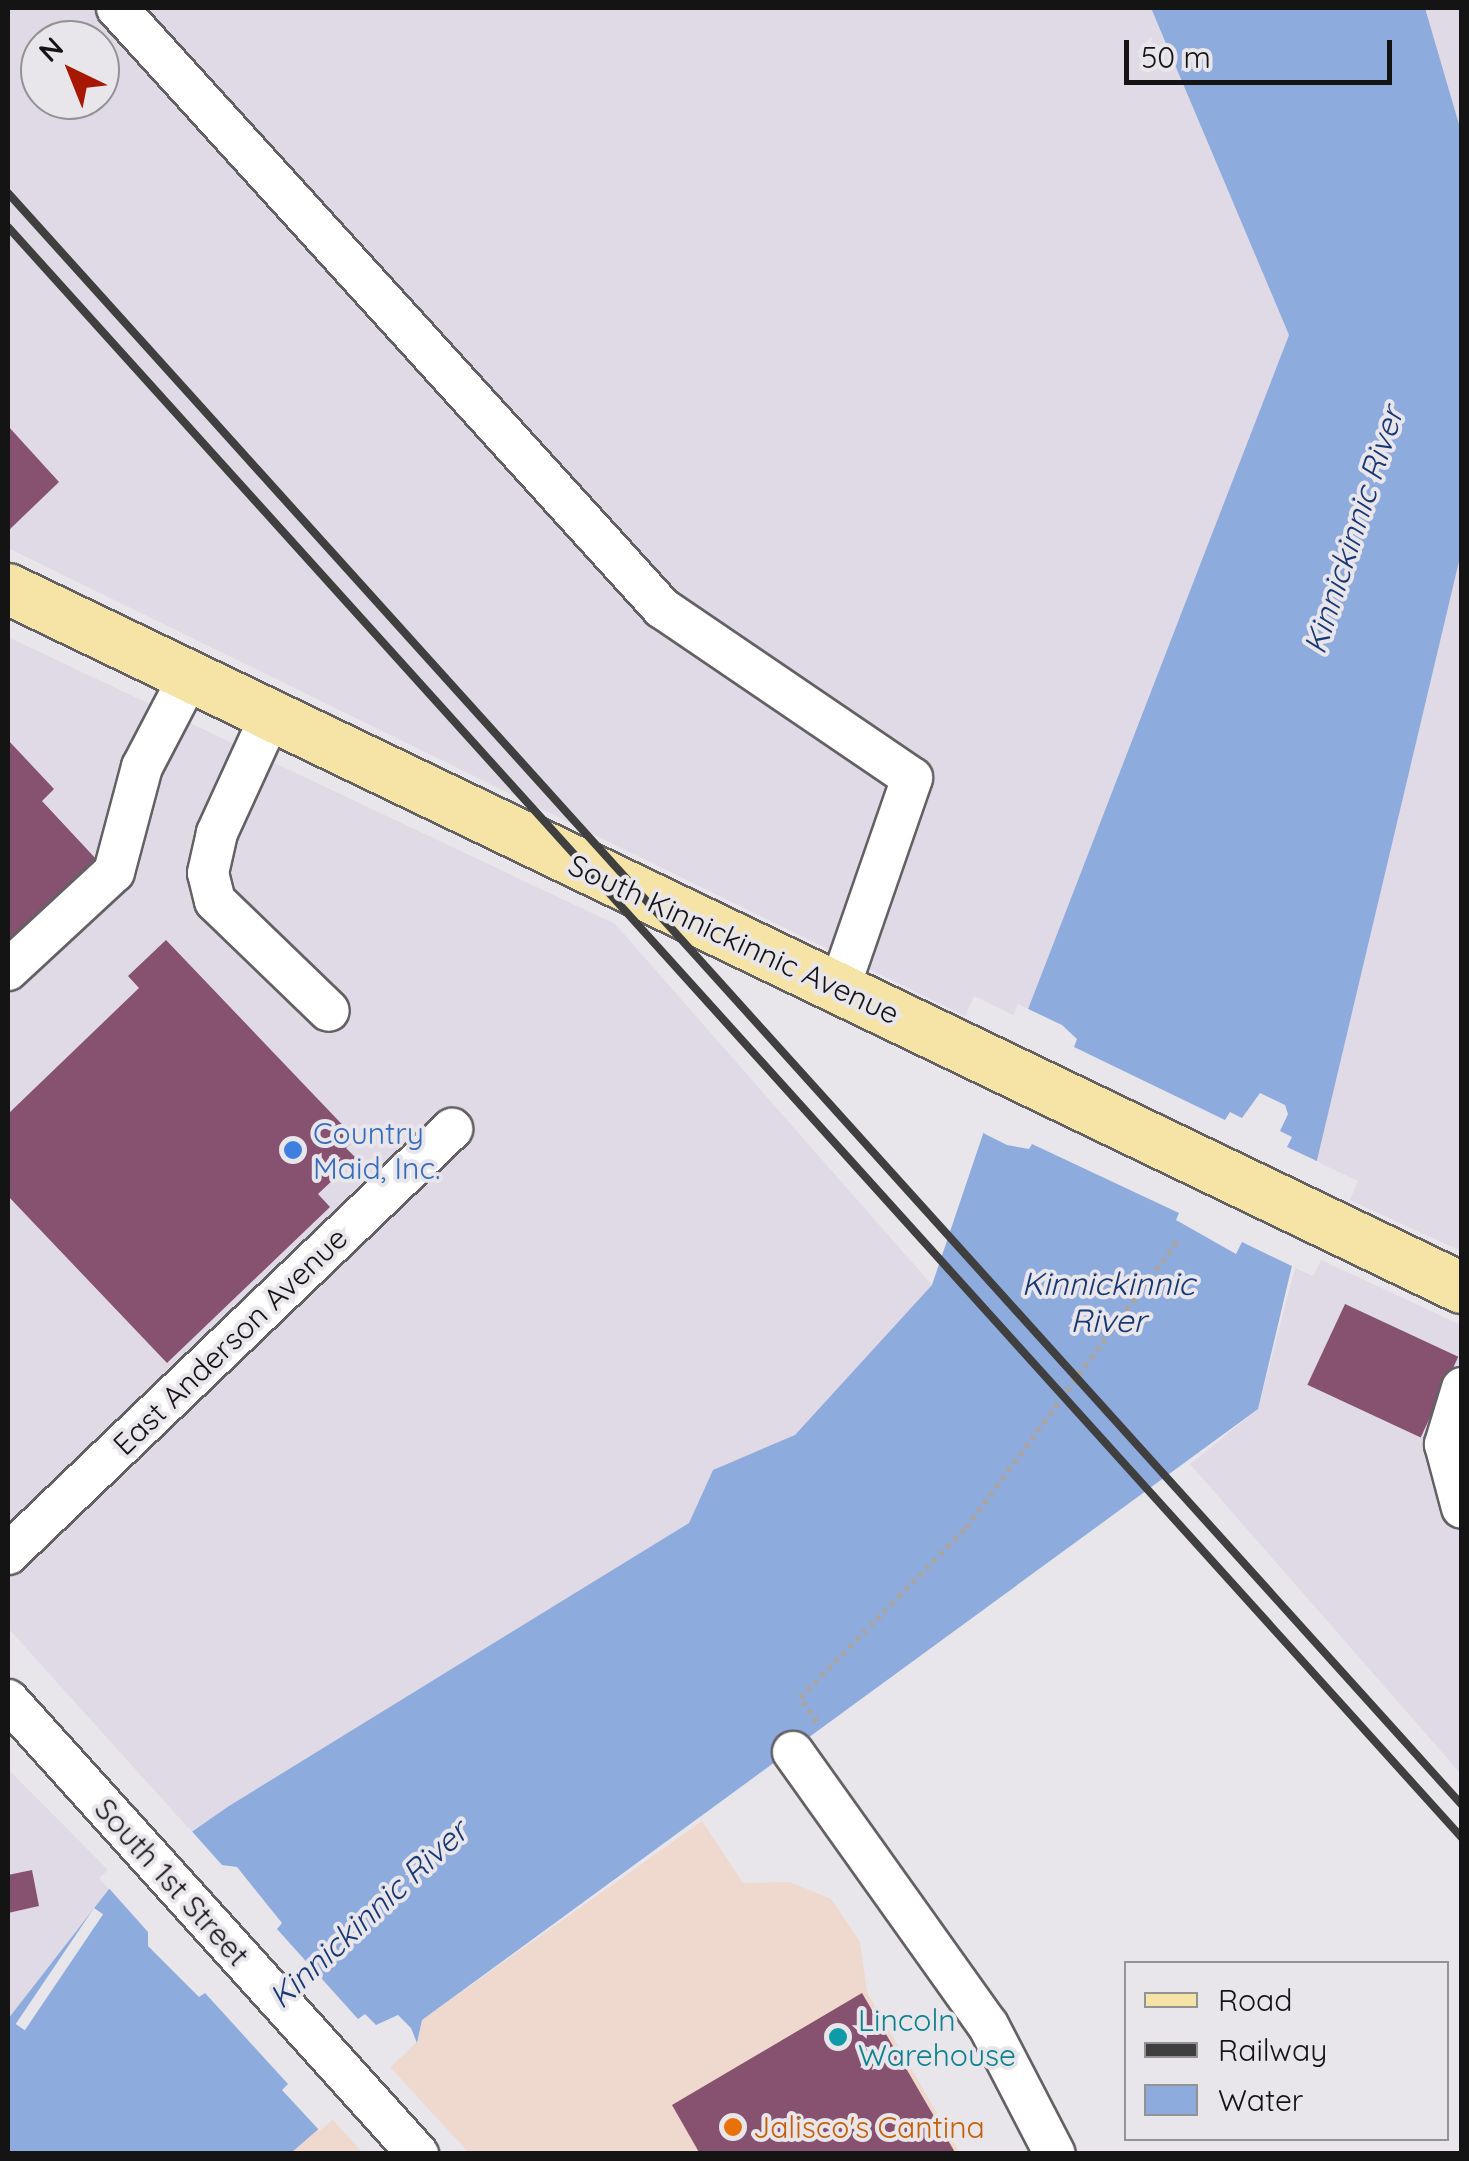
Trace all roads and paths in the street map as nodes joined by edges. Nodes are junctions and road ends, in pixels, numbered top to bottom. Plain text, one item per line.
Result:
1 (117, 8) edge
2 (8, 590) edge
3 (189, 677) junction
4 (270, 717) junction
5 (8, 970) edge
6 (838, 988) junction
7 (329, 1011) dead end
8 (452, 1129) dead end
9 (1178, 1240) dead end
10 (1462, 1288) edge
11 (1462, 1388) edge
12 (1462, 1508) edge
13 (8, 1554) edge
14 (8, 1700) edge
15 (808, 1742) joint
16 (305, 2154) edge
17 (314, 2154) edge
18 (418, 2154) edge
19 (1054, 2154) edge

1 - 6 street
2 - 3 main road, South Kinnickinnic Avenue
3 - 4 main road, South Kinnickinnic Avenue
3 - 5 street
4 - 6 main road, South Kinnickinnic Avenue
4 - 7 street
6 - 10 main road, South Kinnickinnic Avenue
8 - 13 street, East Anderson Avenue
9 - 15 path
11 - 12 street
14 - 18 street, South 1st Street
15 - 19 street
16 - 17 path

